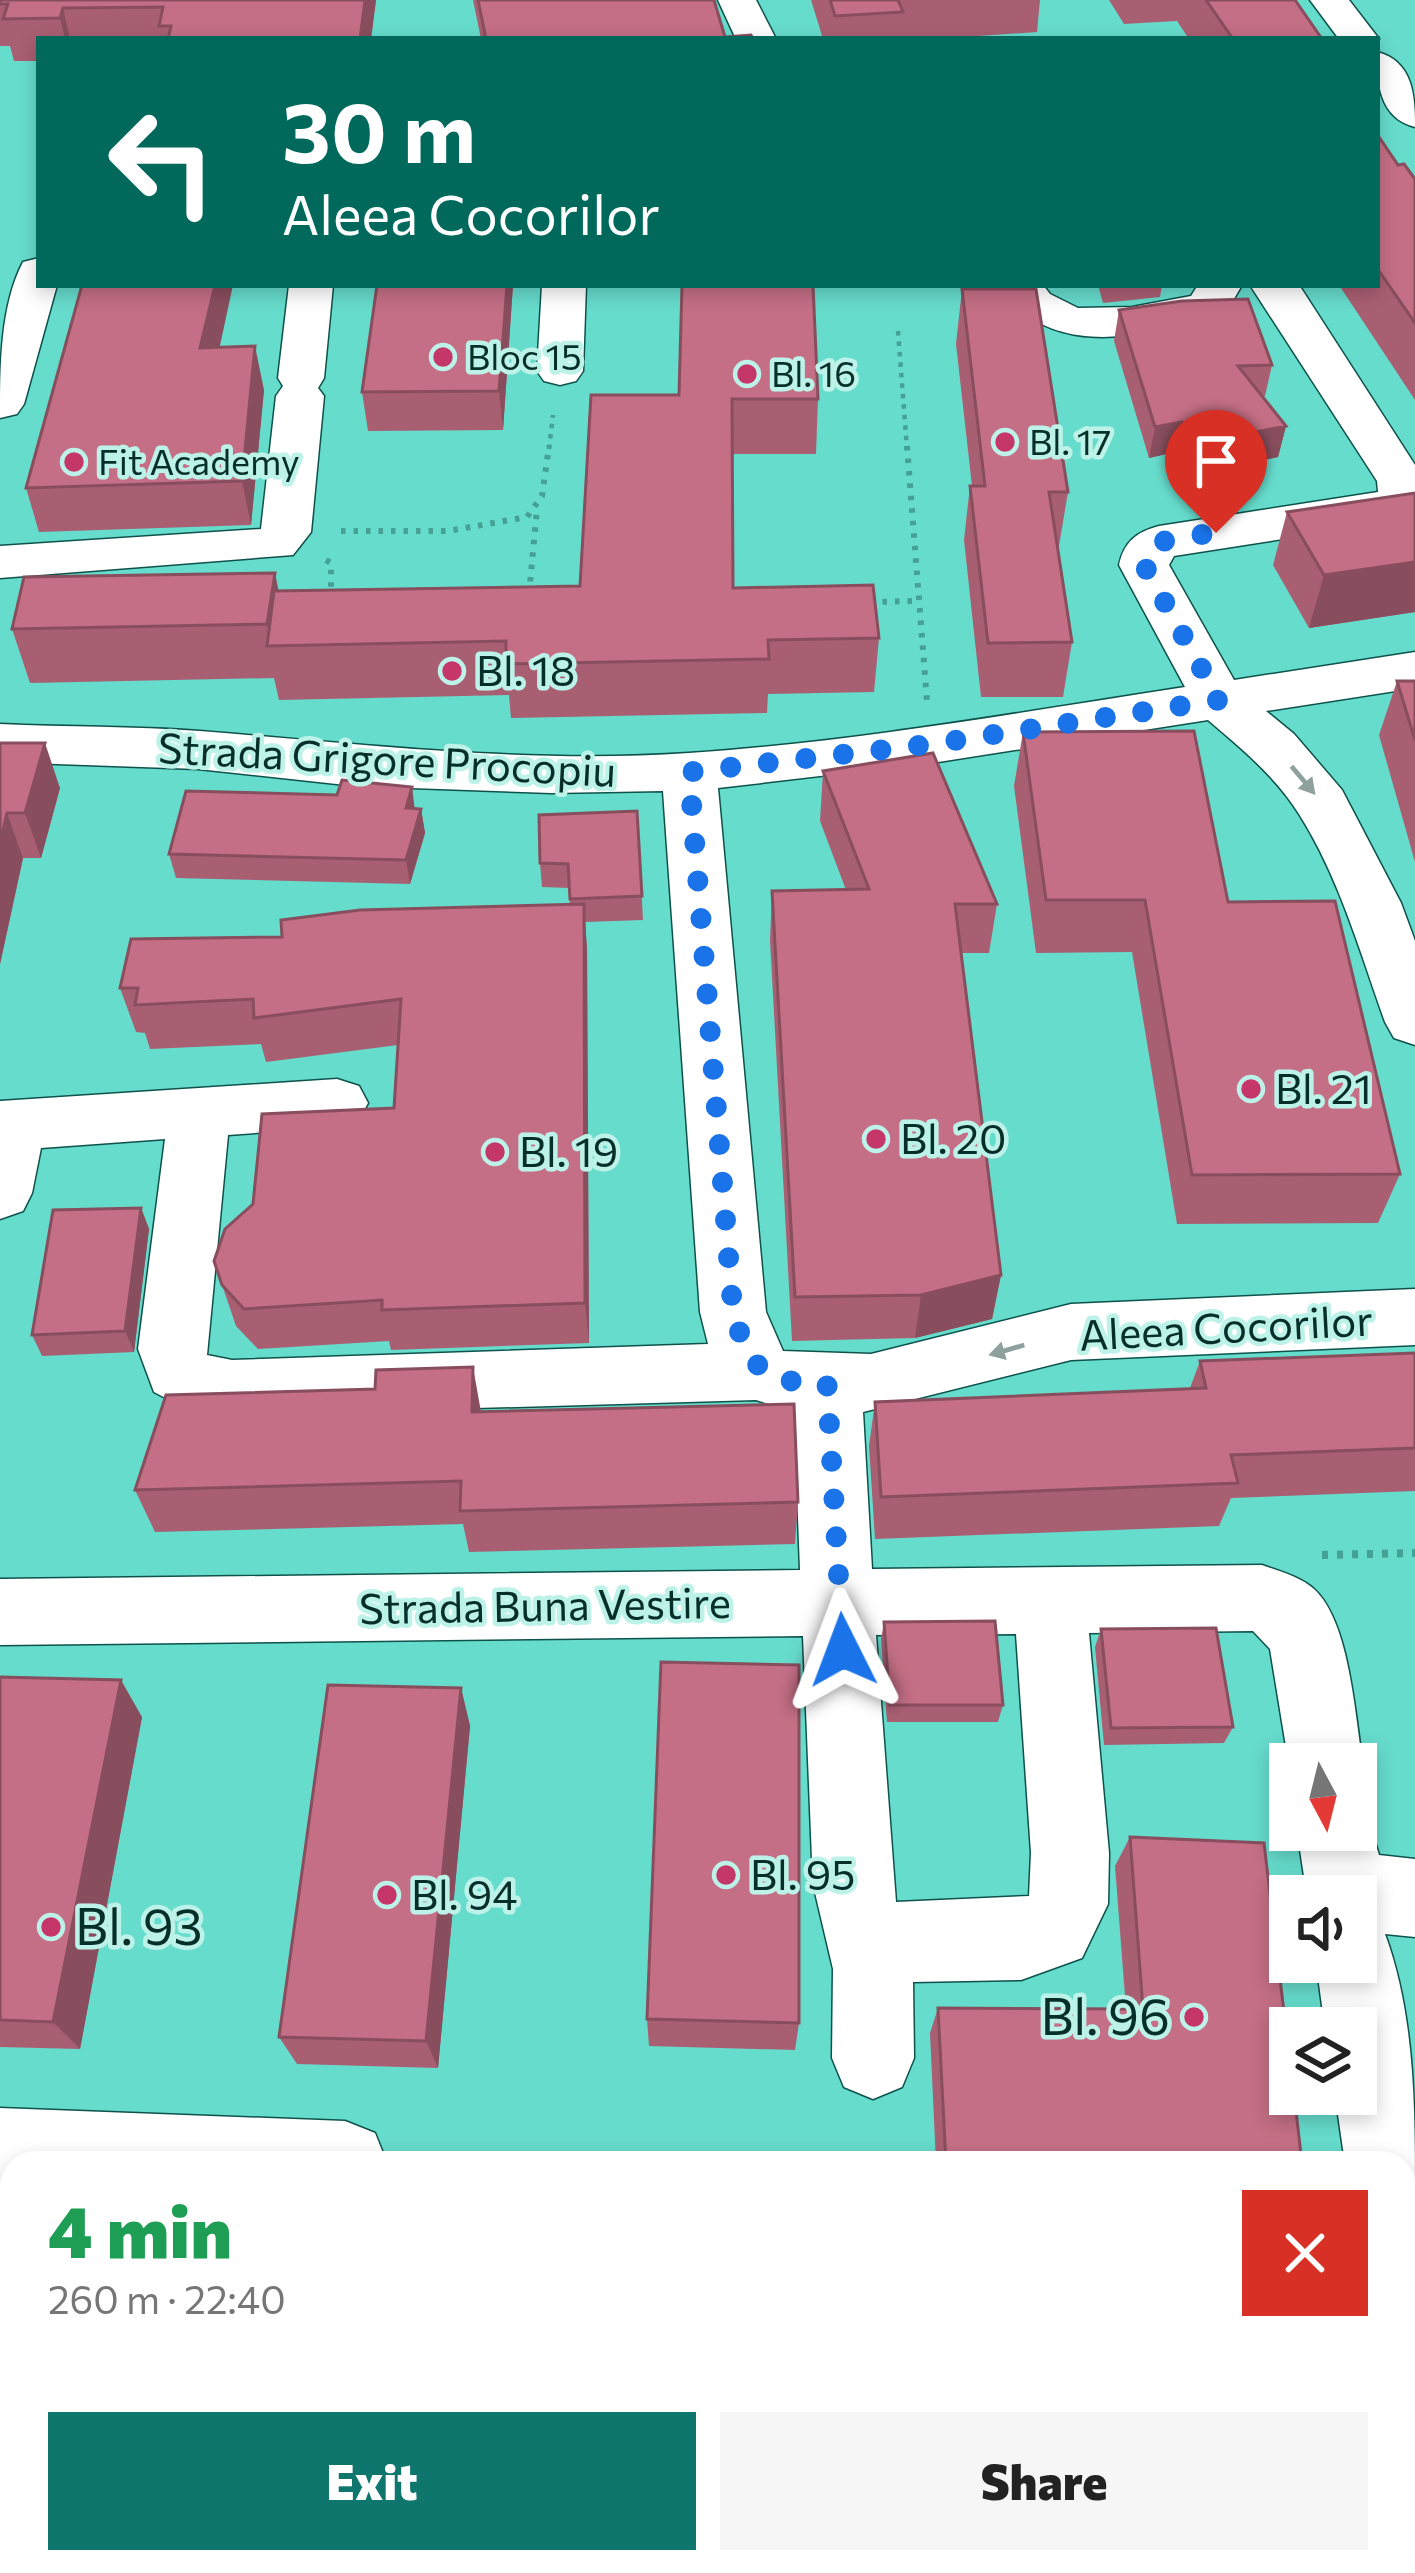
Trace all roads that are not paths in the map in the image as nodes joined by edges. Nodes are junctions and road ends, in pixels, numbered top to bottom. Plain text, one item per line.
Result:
1 (736, 0) edge
2 (1329, 0) edge
3 (754, 36) edge
4 (1357, 36) edge
5 (1380, 68) edge
6 (1415, 115) edge
7 (36, 279) edge
8 (311, 288) edge
9 (564, 288) edge
10 (1022, 288) edge
11 (1218, 288) edge
12 (1275, 288) edge
13 (8, 350) edge
14 (560, 371) road end
15 (0, 404) edge
16 (0, 562) edge
17 (1415, 670) edge
18 (1219, 700) junction
19 (0, 743) edge
20 (689, 772) junction
21 (1415, 1022) edge
22 (337, 1103) dead end
23 (200, 1113) junction
24 (7, 1125) edge
25 (0, 1193) edge
26 (1415, 1317) edge
27 (759, 1371) junction
28 (827, 1384) junction
29 (1051, 1601) junction
30 (841, 1603) junction
31 (0, 1612) edge
32 (1322, 1743) edge
33 (873, 1969) junction
34 (1369, 1983) edge
35 (873, 2058) dead end
36 (1386, 2151) edge

1 - 3 street
2 - 4 street
5 - 6 street
7 - 13 street
8 - 16 street
9 - 14 street
10 - 11 street
12 - 18 street
13 - 15 street
17 - 18 street, Strada Grigore Procopiu
18 - 20 street, Strada Grigore Procopiu
18 -> 21 street
19 - 20 street, Strada Grigore Procopiu
20 - 27 street
22 - 23 street
23 - 24 street
23 - 27 street, Aleea Cocorilor
24 - 25 street
26 -> 28 street, Aleea Cocorilor
27 - 28 street, Aleea Cocorilor
28 - 30 street
29 - 30 street, Strada Buna Vestire
29 - 32 street, Strada Buna Vestire
29 - 33 street
30 - 31 street, Strada Buna Vestire
30 - 33 street
33 - 35 street
34 - 36 street

